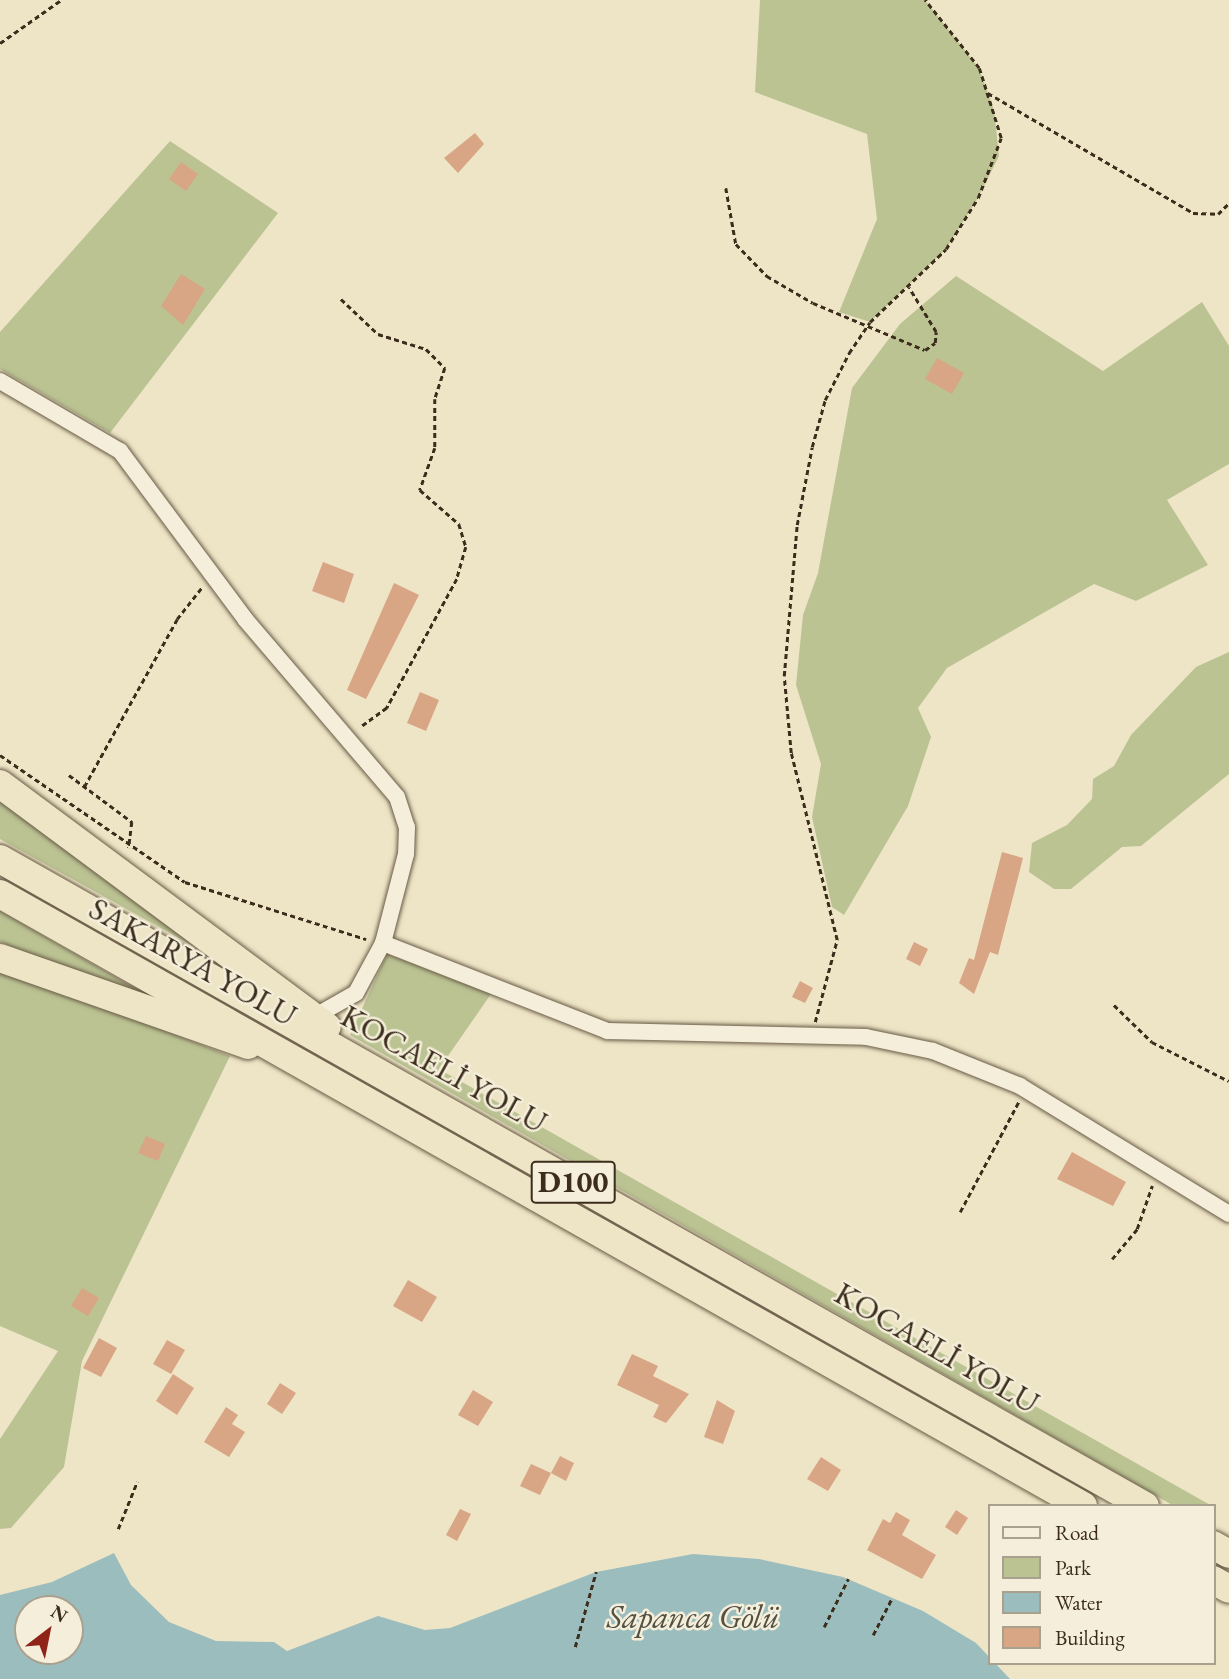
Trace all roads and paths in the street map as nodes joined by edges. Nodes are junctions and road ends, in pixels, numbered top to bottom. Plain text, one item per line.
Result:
1 (61, 0) edge
2 (925, 0) edge
3 (0, 43) edge
4 (988, 92) junction
5 (726, 188) dead end
6 (1229, 203) edge
7 (909, 288) junction
8 (341, 299) dead end
9 (870, 322) junction
10 (0, 381) edge
11 (217, 579) junction
12 (362, 726) dead end
13 (0, 755) edge
14 (69, 775) dead end
15 (0, 785) edge
16 (84, 788) junction
17 (129, 848) junction
18 (0, 859) edge
19 (0, 894) edge
20 (383, 943) junction
21 (0, 958) edge
22 (1114, 1005) dead end
23 (314, 1017) junction
24 (812, 1036) junction
25 (288, 1056) junction
26 (1229, 1081) edge
27 (404, 1086) junction
28 (1020, 1086) junction
29 (1157, 1165) junction
30 (960, 1212) dead end
31 (1229, 1214) edge
32 (1112, 1259) dead end
33 (137, 1482) dead end
34 (1079, 1504) edge
35 (1141, 1504) edge
36 (118, 1529) dead end
37 (596, 1572) dead end
38 (848, 1579) dead end
39 (892, 1598) dead end
40 (824, 1627) dead end
41 (873, 1635) dead end
42 (575, 1647) dead end

1 - 3 path
2 - 4 path
4 - 6 path
4 - 7 path
5 - 9 path
7 - 9 path
7 - 9 path
8 - 12 path
9 - 24 path
10 - 11 street
11 - 16 path
11 - 20 street
13 - 17 path
14 - 16 path
15 - 23 highway
16 - 17 path
17 - 20 path
18 - 27 highway, KOCAELİ YOLU / D100
19 - 25 highway, SAKARYA YOLU / D100
20 - 23 street
20 - 24 street
21 - 25 highway
22 - 26 path
23 - 27 highway
24 - 28 street
25 - 34 highway, SAKARYA YOLU / D100
27 - 35 highway, KOCAELİ YOLU / D100
28 - 29 street
28 - 30 path
29 - 31 street
29 - 32 path
33 - 36 path
37 - 42 path
38 - 40 path
39 - 41 path

